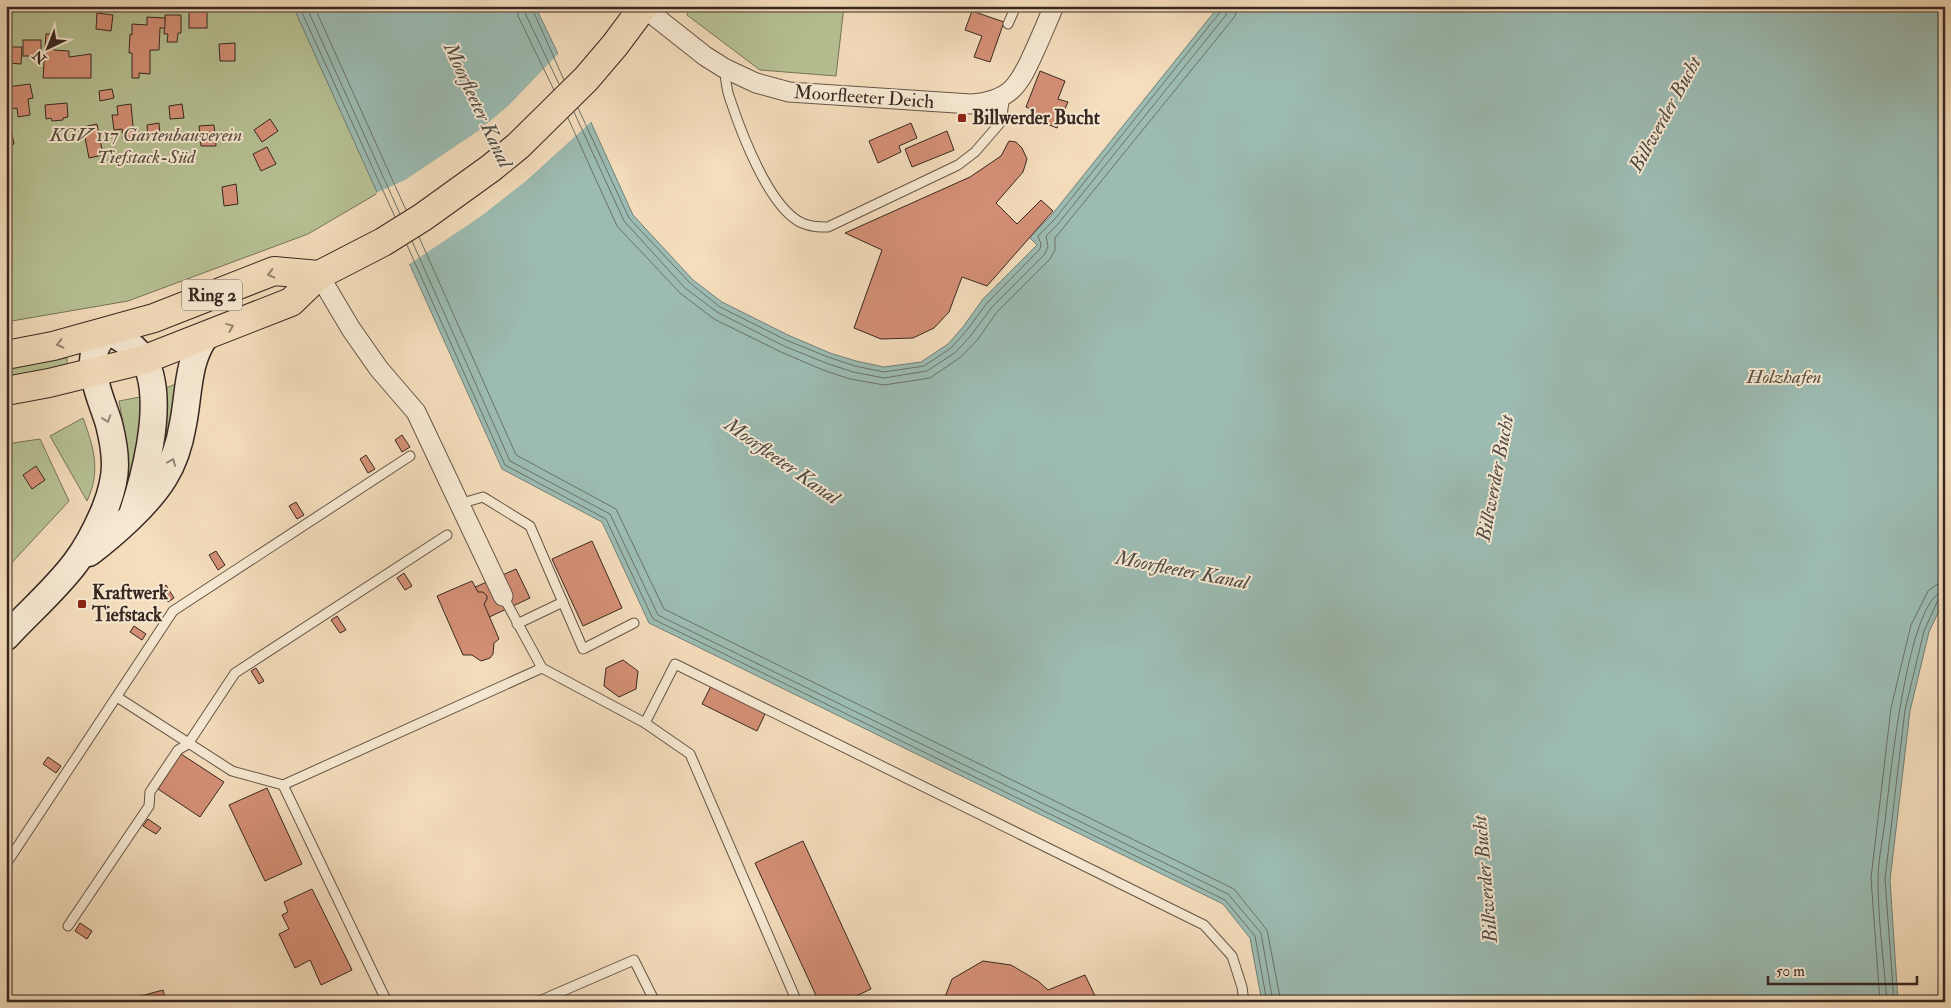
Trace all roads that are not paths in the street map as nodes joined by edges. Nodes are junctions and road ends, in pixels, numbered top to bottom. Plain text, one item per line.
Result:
1 (644, 6) edge
2 (1016, 6) edge
3 (1054, 6) edge
4 (1008, 24) dead end
5 (724, 68) junction
6 (1005, 95) junction
7 (319, 275) junction
8 (107, 332) junction
9 (205, 337) junction
10 (6, 355) edge
11 (143, 360) junction
12 (93, 373) junction
13 (6, 391) edge
14 (410, 456) dead end
15 (460, 504) junction
16 (132, 515) junction
17 (448, 535) dead end
18 (76, 562) junction
19 (503, 596) joint
20 (563, 602) junction
21 (634, 623) dead end
22 (517, 624) junction
23 (6, 637) edge
24 (542, 668) junction
25 (118, 697) junction
26 (645, 723) junction
27 (188, 744) junction
28 (283, 785) junction
29 (6, 864) edge
30 (68, 926) dead end
31 (387, 1002) edge
32 (537, 1002) edge
33 (655, 1002) edge
34 (797, 1002) edge
35 (1244, 1002) edge

1 - 5 street, Moorfleeter Deich
1 - 7 main road, Ring 2
2 - 4 lane
3 - 6 street, Moorfleeter Deich
5 - 6 street, Moorfleeter Deich
5 - 6 lane
7 -> 8 main road, Ring 2
9 -> 7 main road, Ring 2
7 - 15 street
8 -> 10 main road, Ring 2
8 - 11 street
8 - 12 street
9 - 11 main road, Ring 2
16 -> 9 street
11 - 12 main road, Ring 2
11 - 16 street
12 - 13 main road, Ring 2
12 -> 18 street
14 - 25 lane
15 - 19 street
15 - 20 lane
16 - 18 street
17 - 27 lane
18 - 23 street
19 - 22 lane
20 - 21 lane
20 - 22 lane
22 - 24 lane
24 - 26 lane
24 - 28 lane
25 - 27 lane
25 - 29 lane
26 - 34 lane
26 - 35 lane
27 - 28 lane
27 - 30 lane
28 - 31 lane
32 - 33 lane

